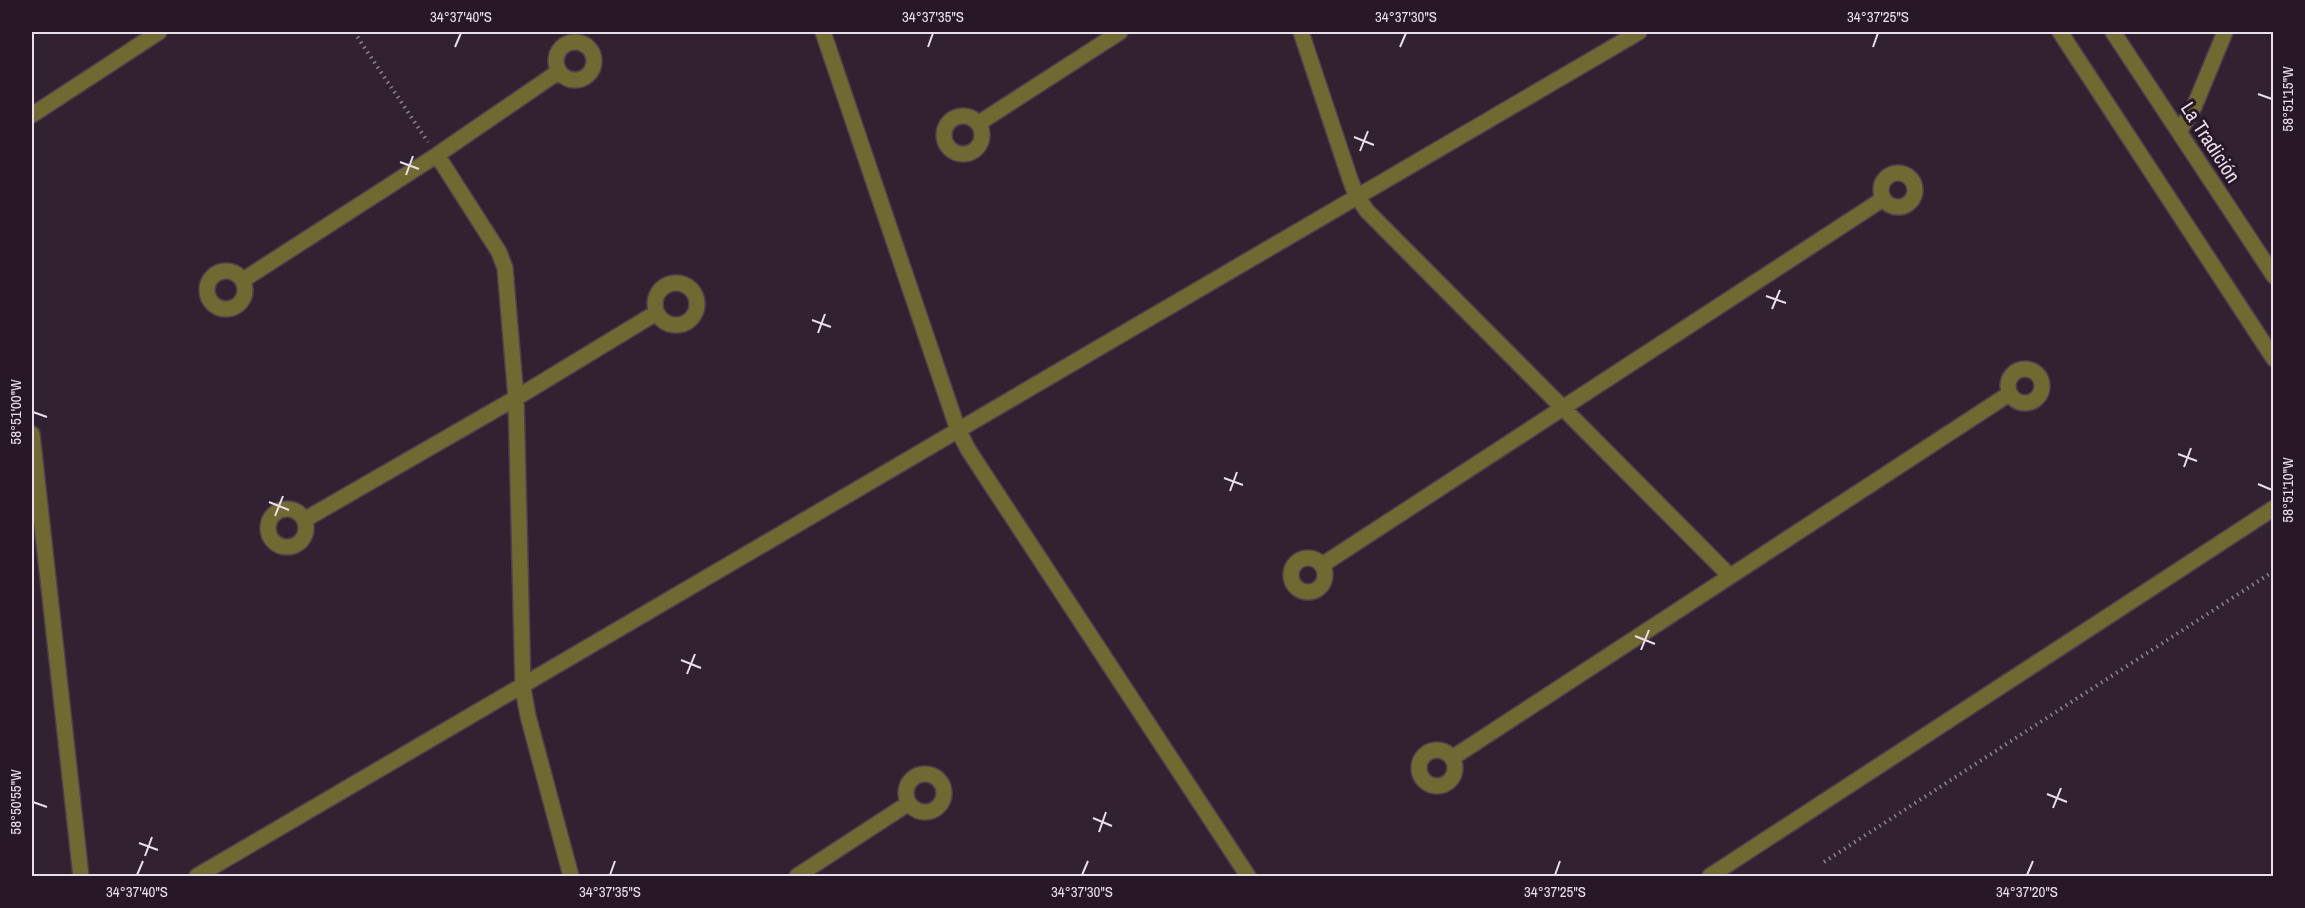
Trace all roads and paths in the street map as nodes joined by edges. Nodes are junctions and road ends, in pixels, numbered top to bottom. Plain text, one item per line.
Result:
1 (159, 32) edge
2 (354, 32) edge
3 (823, 32) edge
4 (1120, 32) edge
5 (1302, 32) edge
6 (1639, 32) edge
7 (2060, 32) edge
8 (2113, 32) edge
9 (2225, 32) edge
10 (558, 72) dead end
11 (32, 115) edge
12 (979, 123) dead end
13 (2179, 132) junction
14 (437, 155) junction
15 (1356, 195) junction
16 (1882, 199) dead end
17 (2274, 276) edge
18 (243, 280) dead end
19 (656, 313) dead end
20 (2274, 359) edge
21 (2009, 394) dead end
22 (516, 398) junction
23 (1561, 407) junction
24 (958, 430) junction
25 (32, 434) edge
26 (2274, 508) edge
27 (304, 520) dead end
28 (1322, 566) dead end
29 (2274, 571) edge
30 (1730, 576) junction
31 (523, 688) junction
32 (1452, 758) dead end
33 (909, 802) dead end
34 (1824, 862) dead end
35 (81, 876) edge
36 (197, 876) edge
37 (571, 876) edge
38 (797, 876) edge
39 (1248, 876) edge
40 (1710, 876) edge

1 - 11 street
2 - 14 path
3 - 24 street
4 - 12 street
5 - 15 street
6 - 15 street
7 - 20 street
8 - 13 street, La Tradición
9 - 13 street
10 - 14 street
13 - 17 street, La Tradición
14 - 18 street
14 - 22 street
15 - 23 street
15 - 24 street
16 - 23 street
19 - 22 street
21 - 30 street
22 - 27 street
22 - 31 street
23 - 28 street
23 - 30 street
24 - 31 street
24 - 39 street
25 - 35 street
26 - 40 street
29 - 34 path
30 - 32 street
31 - 36 street
31 - 37 street
33 - 38 street

